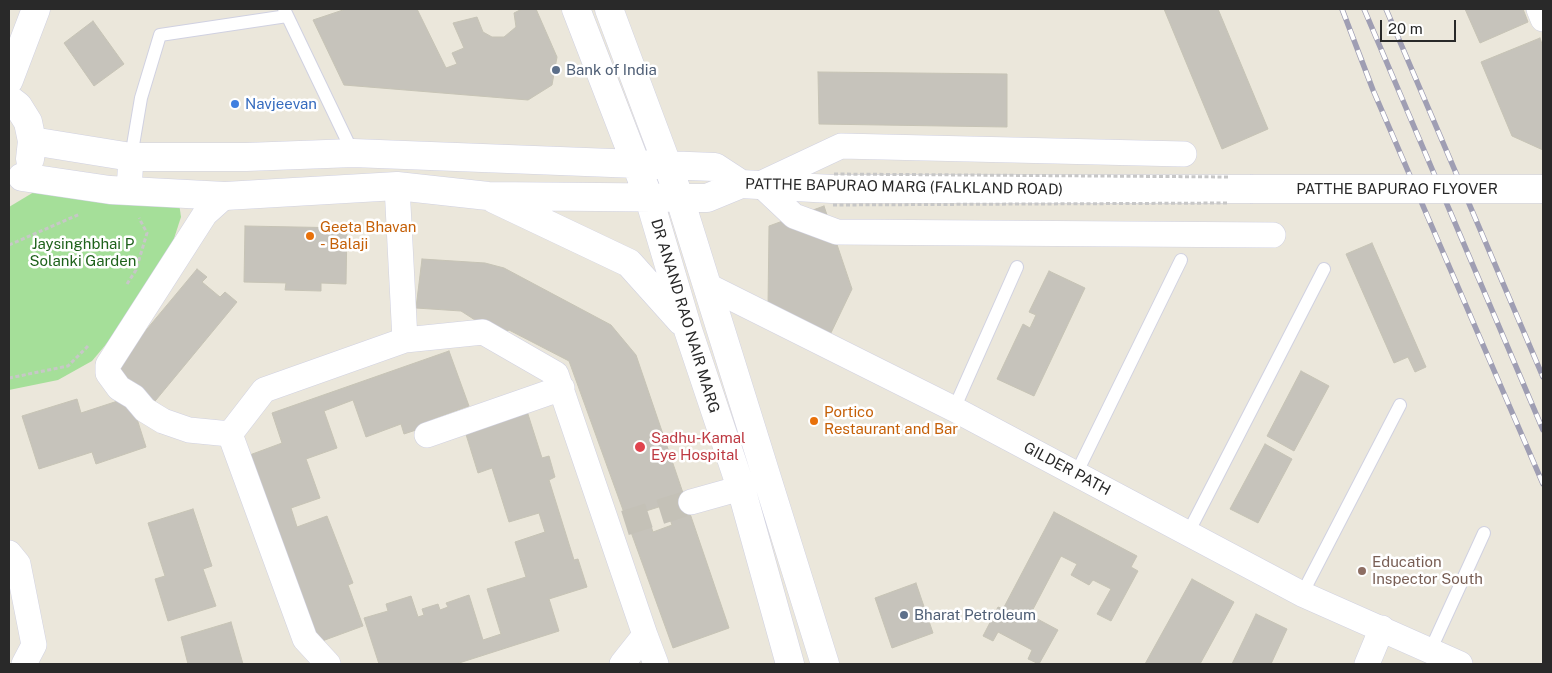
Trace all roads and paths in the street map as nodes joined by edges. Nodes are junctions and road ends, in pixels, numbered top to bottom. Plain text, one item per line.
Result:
1 (36, 9) edge
2 (576, 9) edge
3 (609, 9) edge
4 (1539, 9) edge
5 (285, 12) edge
6 (1543, 19) edge
7 (9, 80) edge
8 (9, 99) edge
9 (32, 141) junction
10 (353, 153) junction
11 (1184, 154) dead end
12 (131, 156) junction
13 (635, 164) junction
14 (668, 165) junction
15 (834, 174) dead end
16 (16, 184) edge
17 (751, 184) junction
18 (397, 186) junction
19 (1543, 189) edge
20 (1238, 190) junction
21 (225, 196) junction
22 (488, 196) junction
23 (648, 198) junction
24 (680, 199) junction
25 (133, 203) junction
26 (833, 205) dead end
27 (81, 213) dead end
28 (1273, 234) dead end
29 (9, 245) edge
30 (1181, 260) dead end
31 (1017, 267) dead end
32 (1324, 269) dead end
33 (706, 285) junction
34 (126, 287) dead end
35 (688, 330) junction
36 (94, 339) dead end
37 (405, 340) junction
38 (9, 378) edge
39 (562, 388) junction
40 (1400, 405) dead end
41 (954, 409) junction
42 (230, 434) junction
43 (427, 434) dead end
44 (1076, 474) junction
45 (741, 488) junction
46 (691, 502) tunnel mouth
47 (1188, 533) junction
48 (1484, 533) dead end
49 (9, 553) edge
50 (1302, 594) junction
51 (1382, 628) junction
52 (645, 635) junction
53 (1431, 649) junction
54 (24, 664) edge
55 (328, 664) edge
56 (622, 664) edge
57 (656, 664) edge
58 (790, 664) edge
59 (825, 664) edge
60 (1367, 664) edge
61 (1460, 664) edge

1 - 7 main road
2 - 13 main road, DR ANAND RAO NAIR MARG
3 - 14 main road, DR ANAND RAO NAIR MARG
4 - 6 street
5 - 10 lane
5 - 12 lane
8 - 9 main road
9 - 12 main road
9 - 16 main road
10 - 12 main road
10 - 13 main road
11 - 17 street
12 - 25 street
13 - 14 main road
13 - 23 main road, DR ANAND RAO NAIR MARG
14 - 17 main road
14 - 24 main road, DR ANAND RAO NAIR MARG
15 - 20 path, bridge
16 - 25 main road, PATTHE BAPURAO MARG (FALKLAND ROAD)
17 - 20 main road, PATTHE BAPURAO MARG (FALKLAND ROAD)
17 - 24 main road, PATTHE BAPURAO MARG (FALKLAND ROAD)
17 - 28 street
18 - 21 main road, PATTHE BAPURAO MARG (FALKLAND ROAD)
18 - 22 main road, PATTHE BAPURAO MARG (FALKLAND ROAD)
18 - 37 street
19 - 20 main road, PATTHE BAPURAO FLYOVER, bridge
20 - 26 path, bridge
21 - 25 main road, PATTHE BAPURAO MARG (FALKLAND ROAD)
21 - 42 street
22 - 23 main road, PATTHE BAPURAO MARG (FALKLAND ROAD)
22 - 35 main road
23 - 24 main road, PATTHE BAPURAO MARG (FALKLAND ROAD)
23 - 35 main road, DR ANAND RAO NAIR MARG
24 - 33 main road, DR ANAND RAO NAIR MARG
25 - 34 path
27 - 29 path
30 - 44 lane
31 - 41 lane
32 - 47 lane
33 - 41 street, GILDER PATH
33 - 59 main road, DR ANAND RAO NAIR MARG
35 - 45 main road, DR ANAND RAO NAIR MARG
36 - 38 path
37 - 39 street
37 - 42 street
39 - 43 street
39 - 52 street
40 - 50 lane
41 - 44 street, GILDER PATH
42 - 55 street
44 - 47 street, GILDER PATH
45 - 46 street
45 - 58 main road, DR ANAND RAO NAIR MARG
47 - 50 street, GILDER PATH
48 - 53 lane
49 - 54 street
50 - 51 street, GILDER PATH
51 - 53 street, GILDER PATH
51 - 60 street
52 - 56 street
52 - 57 street
53 - 61 street, GILDER PATH

